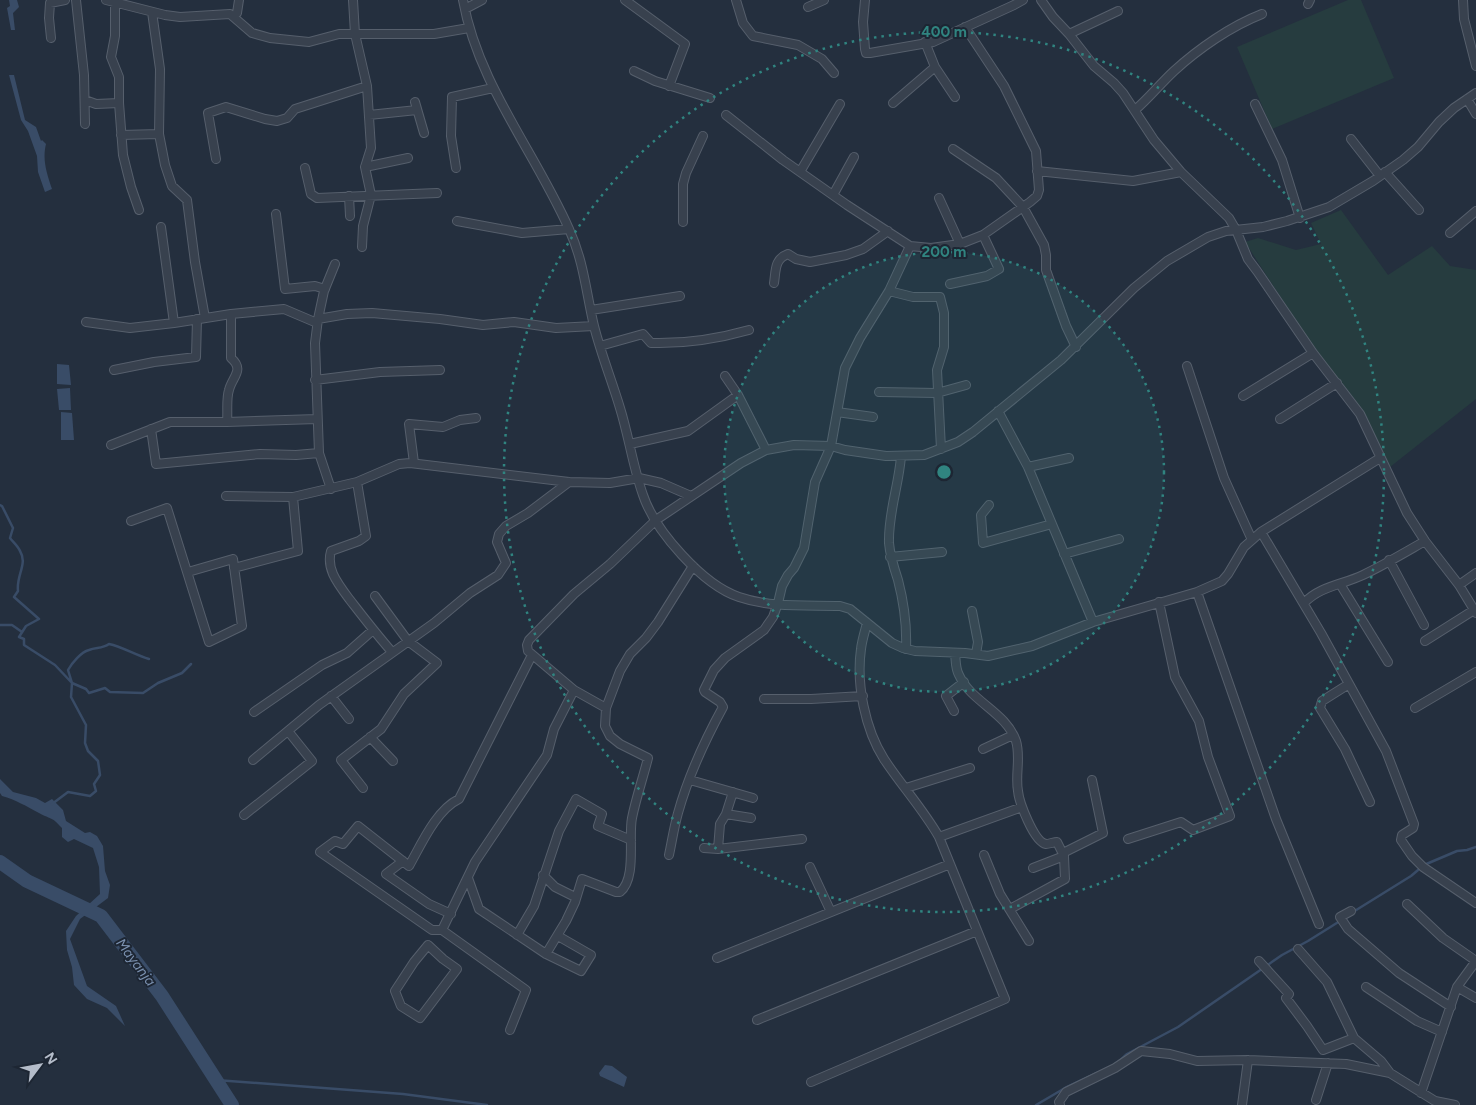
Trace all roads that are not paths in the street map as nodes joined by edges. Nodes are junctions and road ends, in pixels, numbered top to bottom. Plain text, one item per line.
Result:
1 (65, 0) edge
2 (76, 0) edge
3 (106, 0) edge
4 (240, 0) edge
5 (353, 0) edge
6 (463, 0) edge
7 (482, 0) edge
8 (625, 0) edge
9 (736, 0) edge
10 (824, 0) edge
11 (865, 0) edge
12 (1023, 0) edge
13 (1041, 0) edge
14 (1463, 0) edge
15 (115, 2) junction
16 (808, 7) dead end
17 (465, 9) junction
18 (152, 12) junction
19 (1118, 12) dead end
20 (1262, 14) dead end
21 (234, 16) junction
22 (964, 27) junction
23 (469, 28) junction
24 (355, 34) junction
25 (1070, 34) junction
26 (51, 38) dead end
27 (925, 42) junction
28 (1476, 66) edge
29 (936, 67) junction
30 (634, 71) dead end
31 (834, 73) dead end
32 (367, 86) junction
33 (670, 86) junction
34 (493, 88) junction
35 (1476, 93) edge
36 (955, 97) dead end
37 (710, 98) dead end
38 (1466, 99) junction
39 (85, 100) junction
40 (118, 103) junction
41 (893, 103) dead end
42 (840, 104) dead end
43 (1255, 104) dead end
44 (1135, 110) junction
45 (1476, 114) edge
46 (369, 115) junction
47 (726, 115) dead end
48 (85, 124) dead end
49 (424, 133) dead end
50 (159, 134) junction
51 (121, 135) junction
52 (703, 136) dead end
53 (1351, 139) dead end
54 (953, 149) dead end
55 (854, 157) dead end
56 (408, 158) dead end
57 (216, 159) dead end
58 (365, 167) junction
59 (305, 168) dead end
60 (456, 168) dead end
61 (1037, 171) junction
62 (800, 172) junction
63 (1181, 172) junction
64 (1382, 174) junction
65 (436, 193) dead end
66 (371, 194) junction
67 (833, 195) junction
68 (349, 196) junction
69 (939, 198) dead end
70 (1023, 207) junction
71 (139, 210) dead end
72 (1419, 210) dead end
73 (1476, 211) edge
74 (276, 214) dead end
75 (350, 216) dead end
76 (1300, 218) junction
77 (457, 222) dead end
78 (683, 222) dead end
79 (162, 228) dead end
80 (569, 229) junction
81 (1236, 230) junction
82 (888, 231) junction
83 (1450, 233) dead end
84 (983, 235) junction
85 (960, 244) junction
86 (910, 246) junction
87 (362, 247) dead end
88 (335, 264) dead end
89 (774, 283) dead end
90 (950, 284) dead end
91 (325, 288) junction
92 (889, 290) junction
93 (680, 296) dead end
94 (591, 310) junction
95 (231, 314) junction
96 (201, 318) junction
97 (318, 321) junction
98 (86, 322) dead end
99 (174, 323) junction
100 (594, 326) junction
101 (749, 330) dead end
102 (600, 346) junction
103 (1076, 347) junction
104 (1313, 353) junction
105 (1187, 366) dead end
106 (114, 370) dead end
107 (440, 370) dead end
108 (725, 376) dead end
109 (316, 380) junction
110 (1336, 383) junction
111 (966, 385) dead end
112 (879, 392) dead end
113 (937, 393) junction
114 (738, 395) junction
115 (1243, 396) dead end
116 (998, 411) junction
117 (837, 412) junction
118 (872, 417) dead end
119 (476, 418) dead end
120 (317, 419) junction
121 (1280, 419) dead end
122 (227, 422) junction
123 (151, 429) junction
124 (630, 444) junction
125 (112, 445) dead end
126 (832, 446) junction
127 (940, 449) junction
128 (766, 450) junction
129 (319, 452) junction
130 (901, 456) junction
131 (1068, 458) dead end
132 (1380, 458) junction
133 (414, 463) junction
134 (1028, 467) junction
135 (639, 478) junction
136 (357, 482) junction
137 (569, 482) junction
138 (331, 489) junction
139 (226, 496) dead end
140 (691, 496) junction
141 (293, 497) junction
142 (989, 505) dead end
143 (656, 520) junction
144 (131, 521) dead end
145 (1052, 524) junction
146 (1261, 532) junction
147 (1119, 539) dead end
148 (1252, 540) junction
149 (1425, 541) junction
150 (942, 552) dead end
151 (1064, 554) junction
152 (890, 558) junction
153 (1390, 560) junction
154 (693, 566) junction
155 (234, 568) junction
156 (188, 572) junction
157 (1476, 573) edge
158 (1340, 584) junction
159 (1459, 585) junction
160 (1198, 592) junction
161 (375, 596) dead end
162 (1159, 602) junction
163 (778, 603) junction
164 (1304, 603) junction
165 (972, 610) dead end
166 (1475, 611) edge
167 (1093, 622) junction
168 (867, 623) junction
169 (1424, 625) dead end
170 (373, 630) junction
171 (408, 641) junction
172 (1425, 641) dead end
173 (906, 649) junction
174 (392, 652) junction
175 (955, 652) junction
176 (976, 654) junction
177 (532, 655) junction
178 (1388, 662) dead end
179 (1476, 672) edge
180 (964, 682) junction
181 (1349, 684) junction
182 (574, 690) junction
183 (331, 696) junction
184 (862, 696) junction
185 (764, 699) dead end
186 (606, 708) junction
187 (1416, 708) dead end
188 (954, 711) dead end
189 (254, 712) dead end
190 (349, 719) dead end
191 (288, 731) junction
192 (1013, 735) junction
193 (370, 737) junction
194 (983, 750) dead end
195 (253, 760) dead end
196 (393, 762) dead end
197 (970, 768) dead end
198 (690, 780) junction
199 (1092, 780) dead end
200 (363, 788) dead end
201 (906, 788) junction
202 (733, 792) junction
203 (753, 798) dead end
204 (1370, 802) dead end
205 (1022, 807) junction
206 (726, 814) junction
207 (244, 815) dead end
208 (751, 818) dead end
209 (939, 837) junction
210 (802, 839) dead end
211 (1128, 839) dead end
212 (631, 840) junction
213 (704, 848) dead end
214 (718, 848) junction
215 (669, 855) dead end
216 (984, 855) dead end
217 (1063, 855) junction
218 (403, 861) junction
219 (950, 864) junction
220 (810, 867) dead end
221 (1033, 868) dead end
222 (543, 875) junction
223 (468, 878) junction
224 (575, 897) junction
225 (1407, 904) dead end
226 (1476, 904) edge
227 (1010, 909) junction
228 (1351, 911) dead end
229 (831, 912) junction
230 (451, 914) junction
231 (1319, 924) dead end
232 (442, 930) junction
233 (977, 931) junction
234 (517, 935) junction
235 (558, 936) junction
236 (1029, 941) dead end
237 (1298, 949) dead end
238 (546, 954) junction
239 (717, 958) dead end
240 (1476, 961) edge
241 (1262, 965) dead end
242 (403, 981) joint
243 (1366, 987) dead end
244 (1457, 988) junction
245 (1476, 998) edge
246 (1450, 1007) junction
247 (757, 1020) dead end
248 (510, 1030) dead end
249 (1442, 1032) junction
250 (1354, 1038) junction
251 (1248, 1060) junction
252 (1328, 1063) junction
253 (1390, 1073) junction
254 (811, 1082) dead end
255 (1421, 1093) junction
256 (1316, 1100) dead end
257 (1060, 1105) edge
258 (1242, 1105) edge
259 (1455, 1105) edge

1 - 26 street
2 - 39 street
3 - 15 street
4 - 21 street
5 - 24 street
6 - 17 street
7 - 17 street
8 - 33 street
9 - 31 street
10 - 16 street
11 - 27 street
12 - 22 street
13 - 25 street
14 - 28 street
15 - 18 street
15 - 40 street
17 - 23 street
18 - 21 street
18 - 50 street
19 - 25 street
20 - 44 street
21 - 24 street
22 - 27 street
22 - 61 street
23 - 24 street
23 - 34 street
24 - 32 street
25 - 44 street
27 - 29 street
29 - 36 street
29 - 41 street
30 - 33 street
32 - 46 street
32 - 57 street
33 - 37 street
34 - 60 street
34 - 80 street
35 - 38 street
38 - 45 street
38 - 64 street
39 - 40 street
39 - 48 street
40 - 51 street
42 - 62 street
43 - 76 street
44 - 63 street
46 - 49 street
46 - 58 street
47 - 62 street
50 - 51 street
50 - 96 street
51 - 71 street
52 - 78 street
53 - 64 street
54 - 70 street
55 - 67 street
56 - 58 street
58 - 66 street
59 - 68 street
61 - 63 street
61 - 70 street
62 - 67 street
63 - 81 street
64 - 72 street
64 - 76 street
65 - 66 street
66 - 68 street
66 - 87 street
67 - 82 street
68 - 75 street
69 - 85 street
70 - 84 street
70 - 103 street
73 - 83 street
74 - 91 street
76 - 81 street
77 - 80 street
79 - 99 street
80 - 94 street
81 - 103 street
81 - 104 street
82 - 86 street
82 - 89 street
84 - 85 street
84 - 90 street
85 - 86 street
86 - 92 street
88 - 91 street
91 - 97 street
92 - 113 street
92 - 117 street
93 - 94 street
94 - 100 street
95 - 96 street
95 - 97 street
95 - 122 street
96 - 99 street
96 - 106 street
97 - 100 street
97 - 109 street
98 - 99 street
100 - 102 street
101 - 102 street
102 - 124 street
103 - 116 street
104 - 110 street
104 - 115 street
105 - 148 street
107 - 109 street
108 - 114 street
109 - 120 street
110 - 121 street
110 - 132 street
111 - 113 street
112 - 113 street
113 - 127 street
114 - 124 street
114 - 128 street
116 - 127 street
116 - 134 street
117 - 118 street
117 - 126 street
119 - 133 street
120 - 122 street
120 - 129 street
122 - 123 street
123 - 125 street
123 - 129 street
124 - 135 street
126 - 128 street
126 - 130 street
126 - 163 street
127 - 130 street
128 - 140 street
129 - 138 street
130 - 152 street
131 - 134 street
132 - 146 street
132 - 149 street
133 - 136 street
133 - 137 street
134 - 145 street
135 - 137 street
135 - 140 street
135 - 143 street
136 - 138 street
136 - 170 street
137 - 171 street
138 - 141 street
139 - 141 street
140 - 143 street
141 - 155 street
142 - 145 street
143 - 154 street
143 - 177 street
144 - 156 street
145 - 151 street
146 - 148 street
146 - 164 street
147 - 151 street
148 - 160 street
149 - 153 street
149 - 159 street
150 - 152 street
151 - 167 street
152 - 173 street
153 - 158 street
153 - 169 street
154 - 163 street
154 - 186 street
155 - 156 street
155 - 156 street
157 - 159 street
158 - 164 street
158 - 178 street
159 - 166 street
160 - 162 street
160 - 231 street
161 - 171 street
162 - 167 street
162 - 211 street
163 - 168 street
163 - 198 street
164 - 181 street
165 - 176 street
166 - 172 street
167 - 176 street
168 - 173 street
168 - 184 street
170 - 174 street
170 - 189 street
171 - 174 street
171 - 193 street
173 - 175 street
174 - 183 street
175 - 176 street
175 - 180 street
177 - 182 street
177 - 218 street
179 - 187 street
180 - 188 street
180 - 192 street
181 - 204 street
181 - 226 street
182 - 186 street
182 - 223 street
183 - 190 street
183 - 191 street
184 - 185 street
184 - 201 street
186 - 212 street
191 - 195 street
191 - 207 street
192 - 194 street
192 - 205 street
193 - 196 street
193 - 200 street
197 - 201 street
198 - 202 street
198 - 215 street
199 - 217 street
201 - 209 street
202 - 203 street
202 - 206 street
205 - 209 street
205 - 217 street
206 - 208 street
206 - 214 street
209 - 219 street
210 - 214 street
212 - 222 street
212 - 224 street
213 - 214 street
216 - 227 street
217 - 221 street
217 - 227 street
218 - 230 street
218 - 232 street
219 - 229 street
219 - 233 street
220 - 229 street
222 - 224 street
222 - 234 street
223 - 230 street
223 - 234 street
224 - 235 street
225 - 240 street
227 - 236 street
228 - 246 street
229 - 239 street
230 - 232 street
232 - 248 street
233 - 247 street
233 - 254 street
234 - 238 street
235 - 238 street
235 - 238 street
237 - 250 street
240 - 244 street
241 - 250 street
242 - 242 street
243 - 249 street
244 - 245 street
244 - 246 street
246 - 249 street
249 - 255 street
250 - 253 street
251 - 252 street
251 - 257 street
251 - 258 street
252 - 253 street
252 - 256 street
253 - 255 street
255 - 259 street

